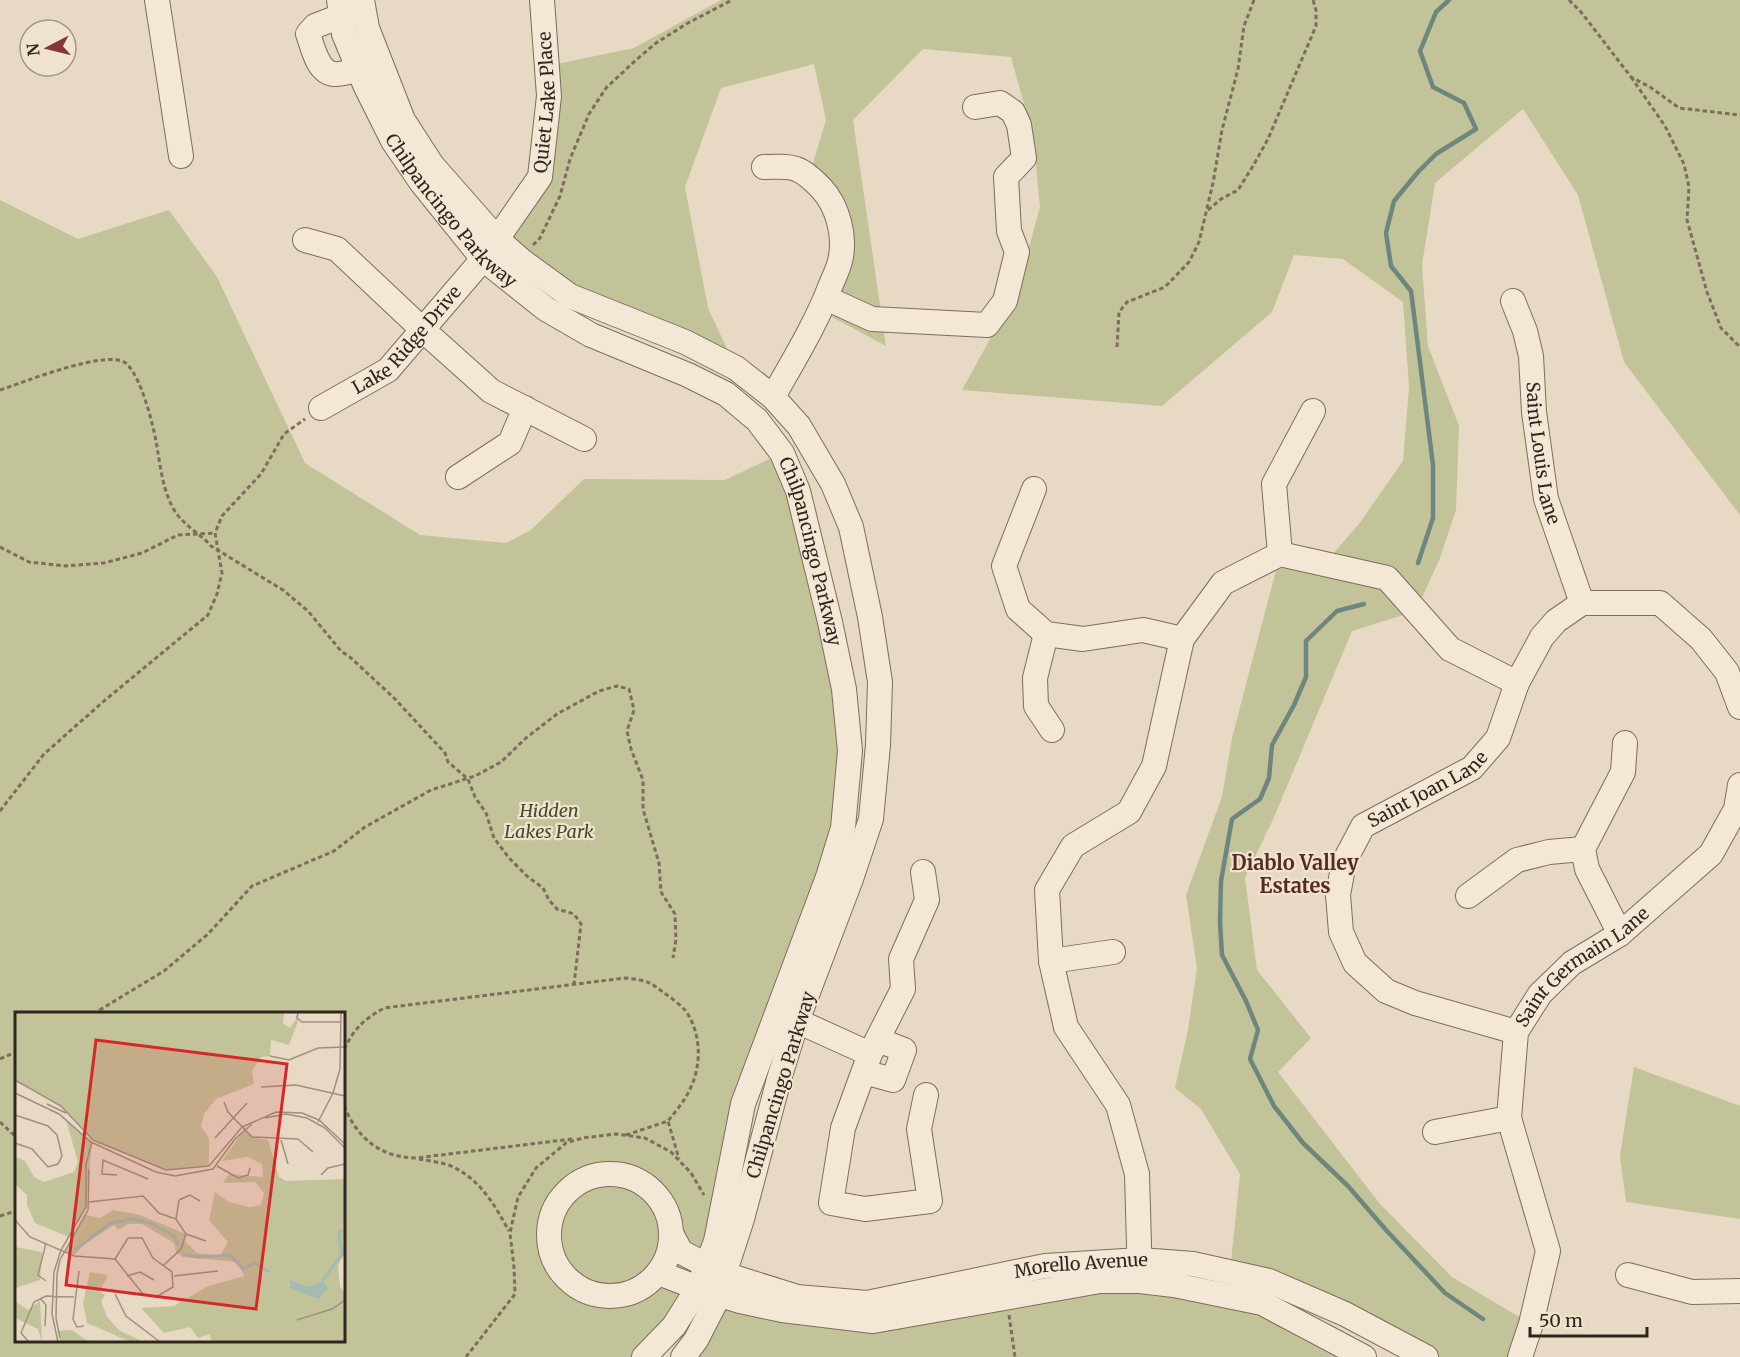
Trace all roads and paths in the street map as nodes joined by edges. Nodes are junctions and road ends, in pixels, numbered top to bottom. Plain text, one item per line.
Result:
1 (157, 0) edge
2 (362, 0) edge
3 (542, 0) edge
4 (732, 0) edge
5 (1254, 0) edge
6 (1313, 0) edge
7 (1569, 0) edge
8 (340, 8) edge
9 (359, 69) junction
10 (1631, 77) junction
11 (975, 107) dead end
12 (1740, 116) edge
13 (181, 156) dead end
14 (764, 167) dead end
15 (1207, 211) junction
16 (497, 239) junction
17 (305, 240) dead end
18 (483, 259) junction
19 (522, 261) junction
20 (826, 298) junction
21 (1513, 301) dead end
22 (423, 330) junction
23 (1117, 347) dead end
24 (1740, 347) edge
25 (0, 390) edge
26 (773, 398) junction
27 (321, 408) joint
28 (525, 408) junction
29 (1313, 411) dead end
30 (584, 439) dead end
31 (458, 477) dead end
32 (1034, 489) dead end
33 (215, 533) junction
34 (197, 534) junction
35 (0, 548) edge
36 (219, 552) junction
37 (1280, 555) junction
38 (1582, 603) junction
39 (1046, 634) junction
40 (1182, 639) junction
41 (1517, 683) junction
42 (1740, 707) edge
43 (1052, 730) dead end
44 (1625, 743) dead end
45 (468, 779) junction
46 (1740, 785) edge
47 (0, 811) edge
48 (1583, 849) junction
49 (922, 872) dead end
50 (1468, 896) dead end
51 (1620, 934) junction
52 (1113, 952) dead end
53 (673, 958) dead end
54 (1051, 961) junction
55 (574, 984) junction
56 (96, 1012) edge
57 (787, 1016) junction
58 (1516, 1032) junction
59 (345, 1048) edge
60 (15, 1052) edge
61 (871, 1055) junction
62 (0, 1059) edge
63 (926, 1095) dead end
64 (345, 1108) edge
65 (1509, 1118) junction
66 (351, 1121) junction
67 (668, 1121) junction
68 (0, 1122) edge
69 (345, 1123) edge
70 (1435, 1132) dead end
71 (624, 1135) junction
72 (15, 1136) edge
73 (583, 1138) junction
74 (416, 1158) junction
75 (680, 1161) junction
76 (706, 1198) dead end
77 (15, 1210) edge
78 (0, 1216) edge
79 (510, 1233) junction
80 (672, 1235) junction
81 (1140, 1270) junction
82 (659, 1272) junction
83 (1628, 1275) dead end
84 (712, 1280) junction
85 (1740, 1292) edge
86 (466, 1357) edge
87 (644, 1357) edge
88 (683, 1357) edge
89 (1364, 1357) edge
90 (1426, 1357) edge
91 (1520, 1357) edge

1 - 13 street
2 - 16 street, Chilpancingo Parkway
3 - 16 street, Quiet Lake Place
4 - 19 path
5 - 15 path
6 - 15 path
7 - 10 path
8 - 9 street, Chilpancingo Parkway
8 - 9 street
9 - 18 street, Chilpancingo Parkway
10 - 12 path
10 - 24 path
11 - 20 street
14 - 20 street
15 - 23 path
16 - 18 street, Quiet Lake Place
16 - 19 street, Chilpancingo Parkway
17 - 22 street
18 - 22 street, Lake Ridge Drive
18 - 57 street, Chilpancingo Parkway
19 - 26 street, Chilpancingo Parkway
20 - 26 street
21 - 38 street, Saint Louis Lane
22 - 27 street, Lake Ridge Drive
22 - 28 street
25 - 34 path
26 - 57 street, Chilpancingo Parkway
27 - 33 path
28 - 30 street
28 - 31 street
29 - 37 street
32 - 39 street
33 - 34 path
33 - 36 path
34 - 35 path
34 - 36 path
36 - 45 path
36 - 47 path
37 - 40 street
37 - 41 street
38 - 41 street
38 - 42 street
39 - 40 street
39 - 43 street
40 - 54 street
41 - 58 street, Saint Joan Lane
44 - 48 street
45 - 53 path
45 - 55 path
45 - 56 path
46 - 51 street, Saint Germain Lane
48 - 50 street
48 - 51 street
49 - 61 street
51 - 58 street, Saint Germain Lane
52 - 54 street
54 - 81 street
55 - 59 path
55 - 67 path
57 - 61 street
57 - 84 street, Chilpancingo Parkway
57 - 84 street, Chilpancingo Parkway
58 - 65 street, Saint Germain Lane
60 - 62 path
61 - 63 street
64 - 66 path
65 - 70 street
65 - 91 street, Saint Germain Lane
66 - 69 path
66 - 74 path
67 - 71 path
67 - 75 path
68 - 72 path
71 - 73 path
71 - 75 path
73 - 74 path
73 - 79 path
74 - 79 path
75 - 76 path
77 - 78 path
79 - 86 path
80 - 82 street
80 - 82 street
80 - 84 street
81 - 84 street, Morello Avenue
81 - 89 street, Morello Avenue
81 - 90 street, Morello Avenue
82 - 84 street
83 - 85 street
84 - 87 street
84 - 88 street

